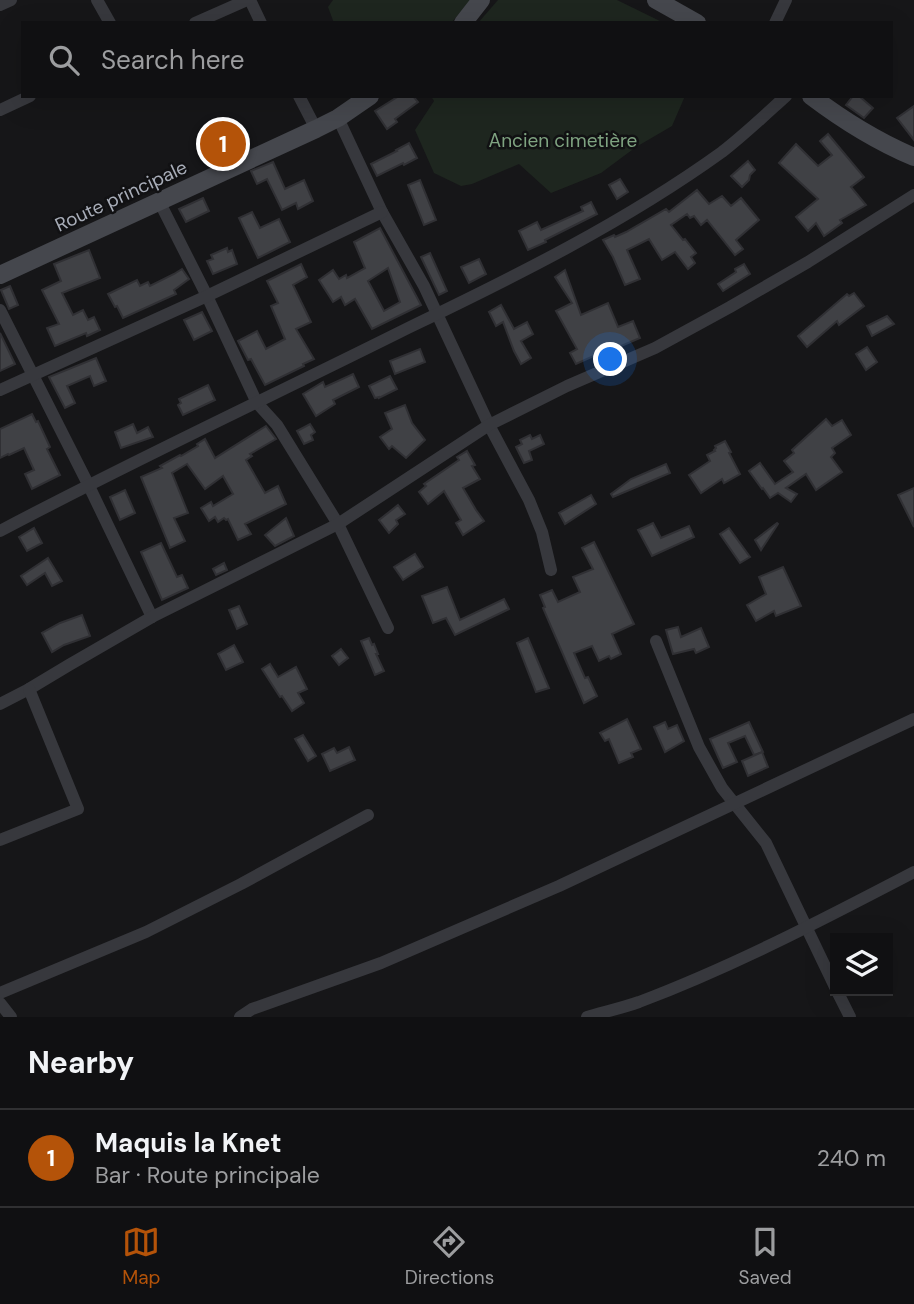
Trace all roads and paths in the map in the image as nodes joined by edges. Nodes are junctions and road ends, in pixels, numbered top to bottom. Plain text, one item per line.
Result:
1 (10, 0) edge
2 (97, 0) edge
3 (248, 0) edge
4 (481, 0) edge
5 (656, 0) edge
6 (786, 0) edge
7 (0, 5) edge
8 (109, 21) edge
9 (200, 21) edge
10 (260, 21) edge
11 (465, 21) edge
12 (693, 21) edge
13 (776, 21) edge
14 (26, 98) edge
15 (300, 98) edge
16 (367, 98) edge
17 (784, 98) edge
18 (814, 98) edge
19 (0, 110) edge
20 (338, 118) junction
21 (316, 129) junction
22 (914, 157) edge
23 (914, 195) edge
24 (159, 201) junction
25 (382, 212) junction
26 (0, 275) edge
27 (207, 296) junction
28 (0, 310) edge
29 (436, 315) junction
30 (33, 374) junction
31 (0, 390) edge
32 (257, 403) junction
33 (489, 425) junction
34 (88, 484) junction
35 (338, 524) junction
36 (0, 531) edge
37 (551, 570) dead end
38 (152, 617) junction
39 (388, 628) dead end
40 (656, 641) dead end
41 (29, 690) junction
42 (0, 704) edge
43 (914, 719) edge
44 (734, 803) junction
45 (368, 815) dead end
46 (0, 840) edge
47 (914, 872) edge
48 (806, 928) junction
49 (830, 977) edge
50 (0, 993) edge
51 (840, 996) edge
52 (0, 1003) edge
53 (254, 1013) edge
54 (11, 1017) edge
55 (240, 1017) edge
56 (587, 1017) edge
57 (850, 1017) edge

1 - 7 street
2 - 8 street
3 - 9 street
3 - 10 street
4 - 11 street
5 - 12 street
6 - 13 street
14 - 19 street
15 - 21 street
16 - 20 street, Route principale
17 - 29 street
18 - 22 street
20 - 21 street, Route principale
20 - 25 street
21 - 24 street, Route principale
23 - 33 street
24 - 26 street, Route principale
24 - 27 street
25 - 27 street
25 - 29 street
27 - 30 street
27 - 32 street
28 - 30 street
29 - 32 street
29 - 33 street
30 - 31 street
30 - 34 street
32 - 34 street
32 - 35 street
33 - 35 street
33 - 37 street
34 - 36 street
34 - 38 street
35 - 38 street
35 - 39 street
38 - 41 street
40 - 44 street
41 - 42 street
41 - 46 street
43 - 44 street
44 - 48 street
44 - 53 street
45 - 50 street
47 - 48 street
48 - 49 street
48 - 56 street
51 - 57 street
52 - 54 street
53 - 55 street

